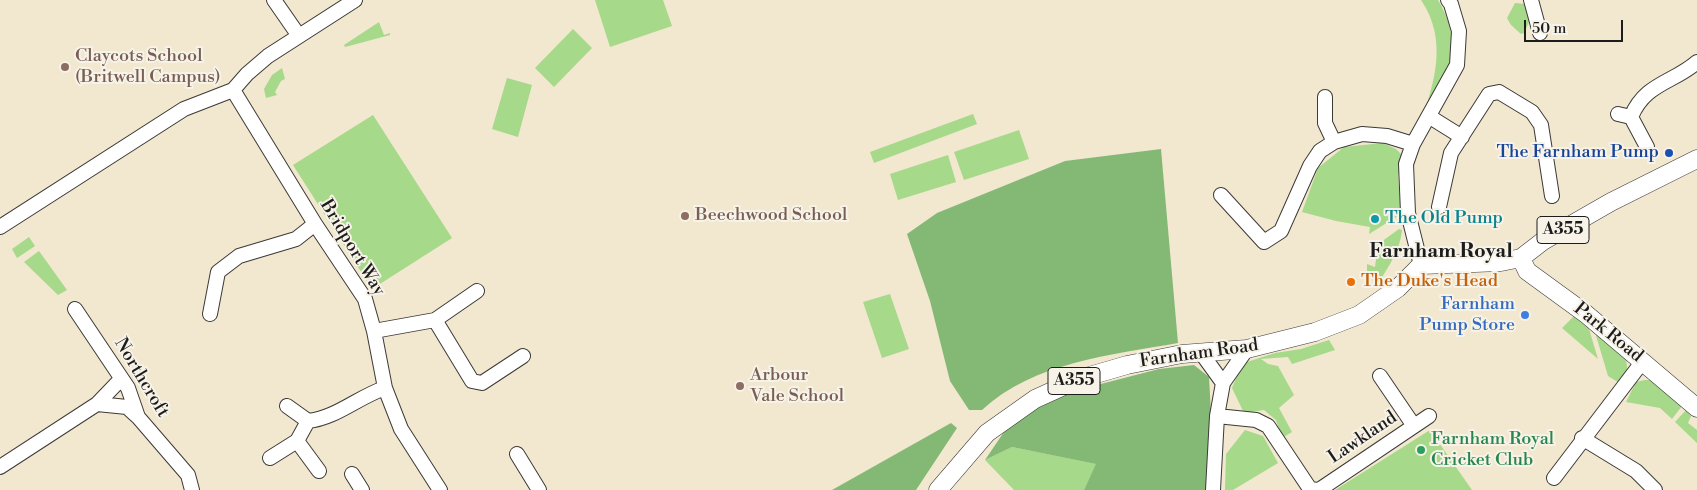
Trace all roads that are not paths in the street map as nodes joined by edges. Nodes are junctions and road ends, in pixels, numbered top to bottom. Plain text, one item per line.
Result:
1 (274, 0) edge
2 (355, 0) edge
3 (1531, 0) edge
4 (1451, 1) edge
5 (1540, 33) dead end
6 (298, 36) junction
7 (1697, 62) edge
8 (233, 90) junction
9 (1325, 97) dead end
10 (1430, 117) junction
11 (1462, 137) junction
12 (1334, 142) junction
13 (1413, 144) junction
14 (1647, 147) dead end
15 (1697, 159) edge
16 (1221, 195) dead end
17 (1552, 196) dead end
18 (1439, 206) dead end
19 (315, 224) junction
20 (0, 227) edge
21 (1521, 258) junction
22 (1421, 266) junction
23 (476, 291) dead end
24 (75, 309) dead end
25 (210, 314) dead end
26 (435, 320) junction
27 (374, 331) junction
28 (1247, 349) junction
29 (1202, 354) junction
30 (523, 356) dead end
31 (1643, 361) junction
32 (1380, 376) dead end
33 (121, 379) junction
34 (1223, 383) junction
35 (385, 388) junction
36 (97, 404) junction
37 (287, 406) dead end
38 (1697, 408) edge
39 (1217, 416) junction
40 (1429, 416) dead end
41 (138, 417) junction
42 (308, 421) junction
43 (1414, 426) junction
44 (1582, 438) junction
45 (297, 441) junction
46 (517, 454) dead end
47 (270, 458) dead end
48 (1, 464) edge
49 (319, 471) dead end
50 (352, 474) dead end
51 (1554, 478) dead end
52 (534, 489) edge
53 (192, 490) edge
54 (362, 490) edge
55 (440, 490) edge
56 (938, 490) edge
57 (1213, 490) edge
58 (1318, 490) edge
59 (1655, 490) edge

1 - 6 street
2 - 6 street
3 - 5 street
4 - 10 street
6 - 8 street
7 - 14 street
8 - 19 street, Bridport Way
8 - 20 street
9 - 12 street
10 - 11 street
10 - 13 street
11 - 17 street
11 - 18 street
12 - 13 street
12 - 16 street
13 - 22 street
15 - 21 main road, A355
19 - 25 street
19 - 27 street, Bridport Way
21 - 22 main road, A355
21 - 31 main road, Park Road
22 - 28 main road, Farnham Road / A355
23 - 26 street
24 - 33 street, Northcroft
26 - 27 street
26 - 30 street
27 - 35 street, Bridport Way
28 - 29 main road, Farnham Road / A355
28 - 34 street
29 - 34 street
29 - 56 main road, Farnham Road / A355
31 - 38 main road, Park Road
31 - 44 street
32 - 43 street
33 - 36 street
33 - 41 street, Northcroft
34 - 39 street
35 - 42 street
35 - 55 street, Bridport Way
36 - 41 street
36 - 48 street
37 - 42 street
39 - 57 street
39 - 58 street, Lawkland
40 - 43 street, Lawkland
41 - 53 street, Northcroft
42 - 45 street
43 - 58 street, Lawkland
44 - 51 street
44 - 59 street
45 - 47 street
45 - 49 street
46 - 52 street
50 - 54 street

